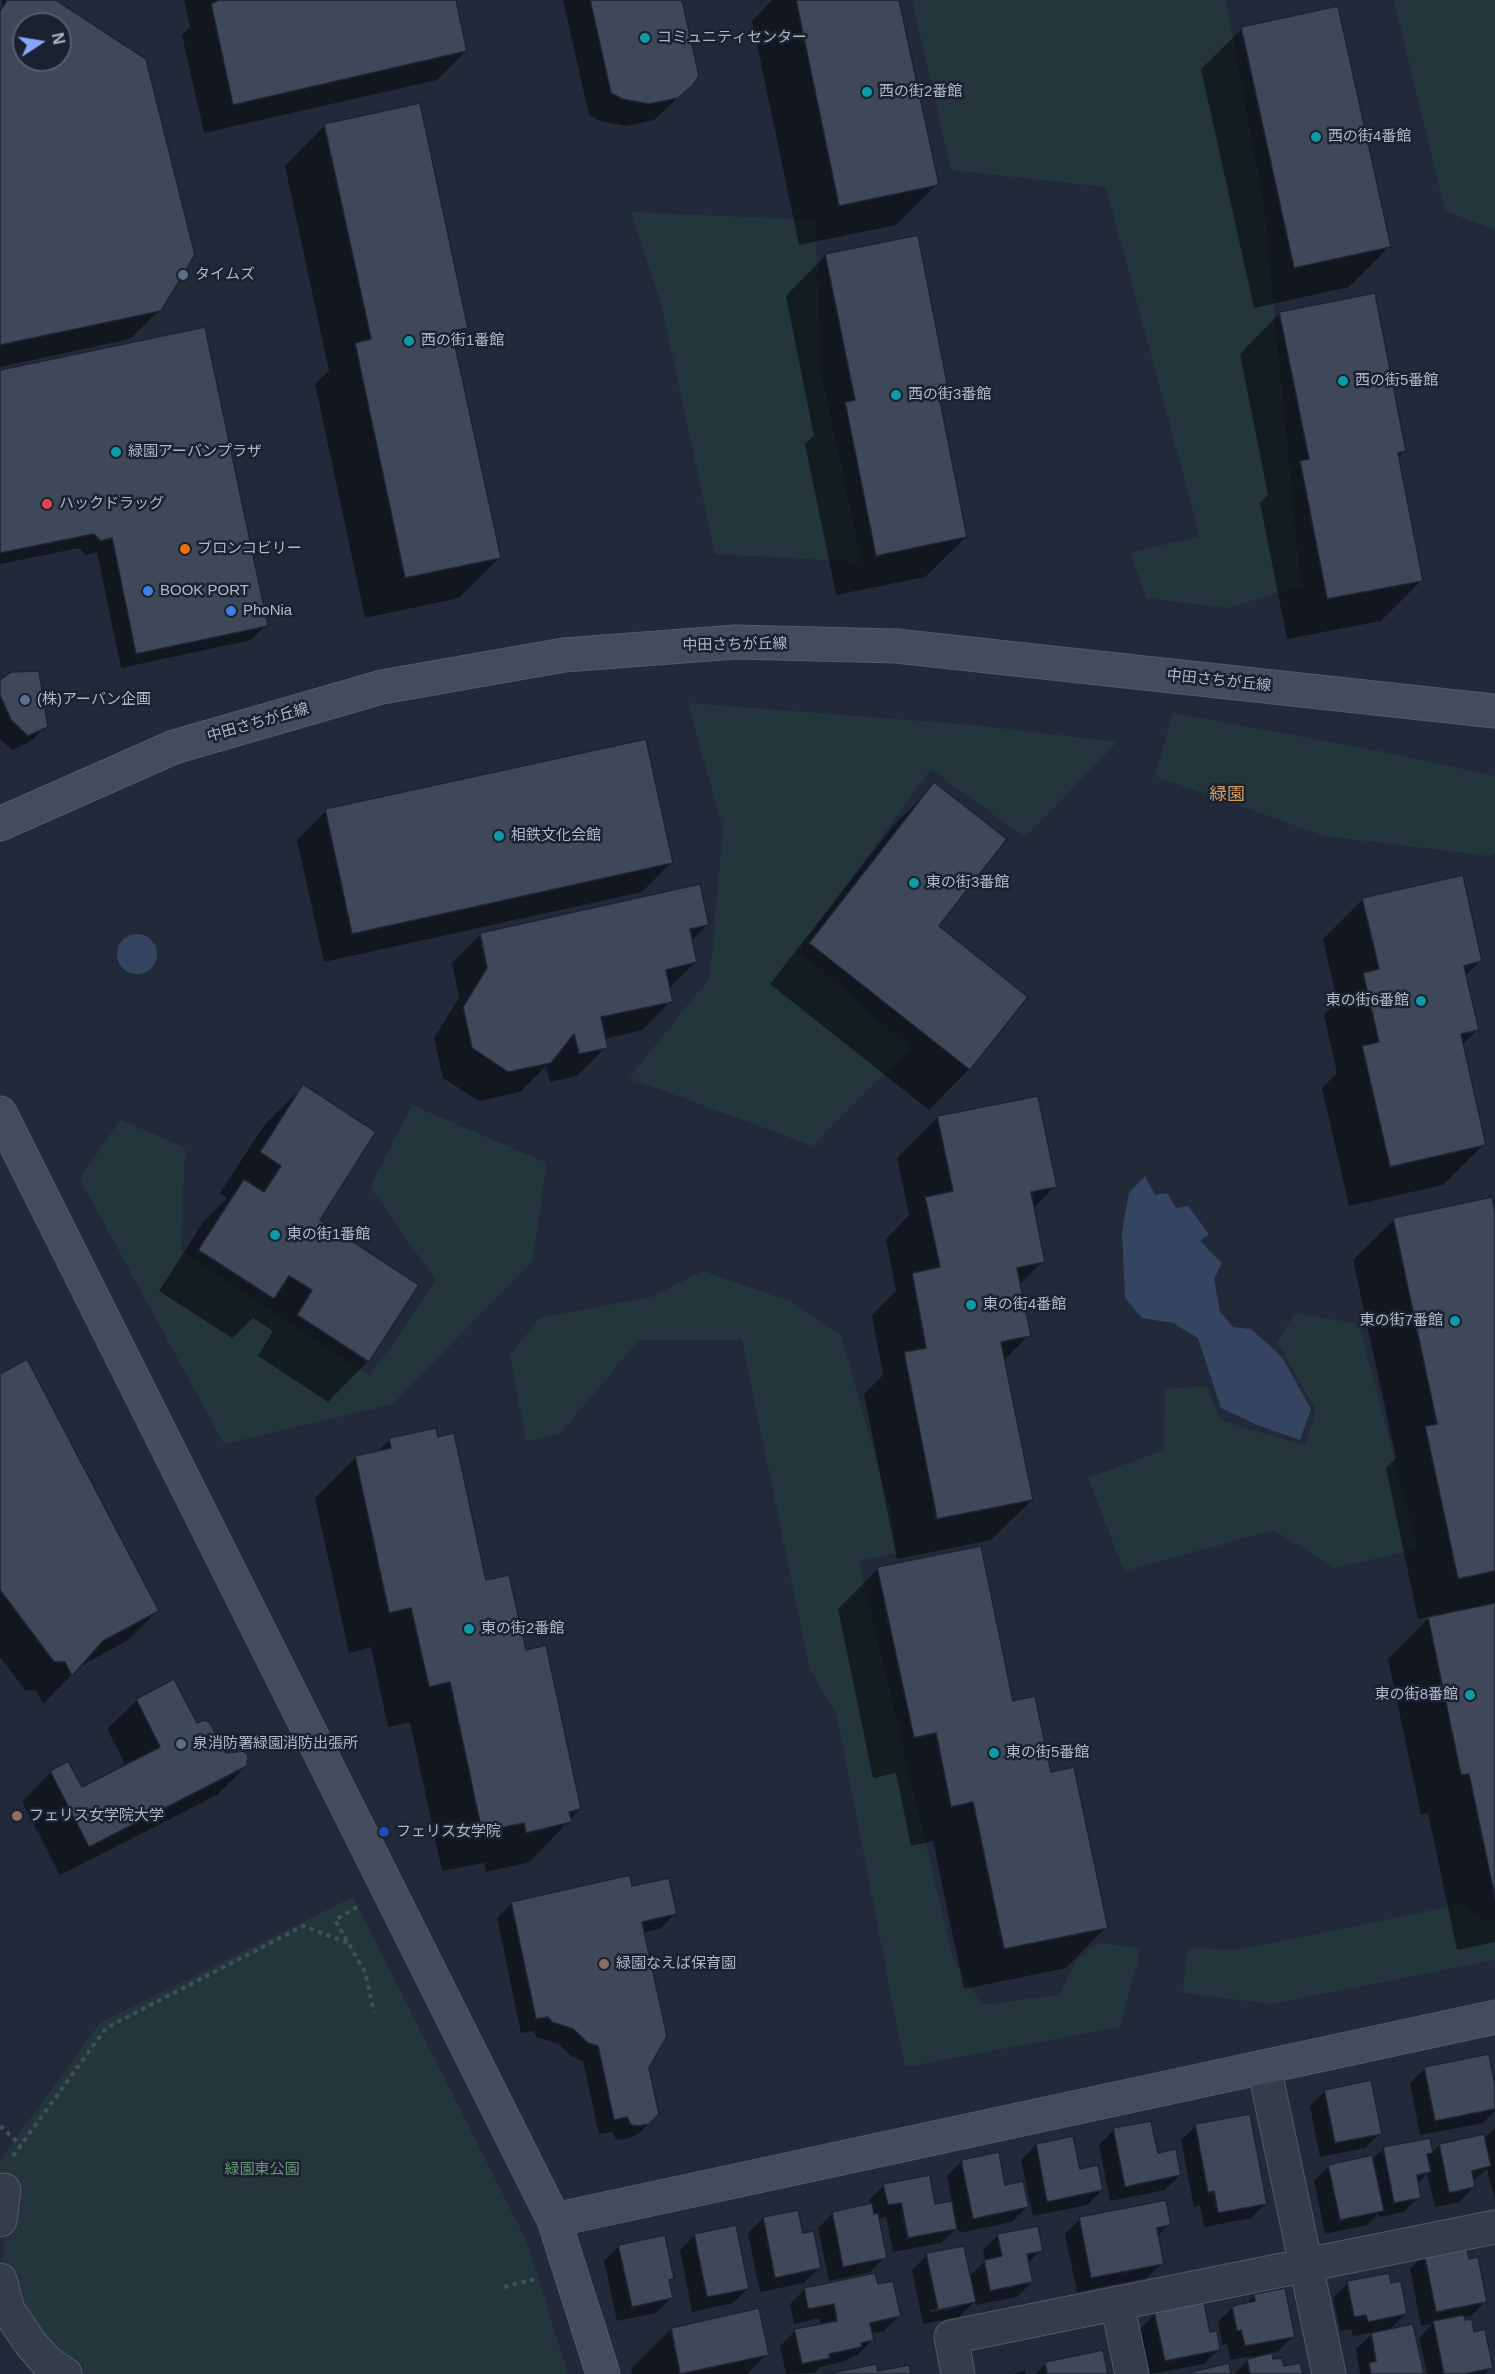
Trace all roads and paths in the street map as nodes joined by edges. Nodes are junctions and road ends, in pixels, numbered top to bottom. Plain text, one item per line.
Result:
1 (1495, 711) edge
2 (0, 824) edge
3 (0, 1113) edge
4 (358, 1907) dead end
5 (348, 1943) junction
6 (374, 2012) dead end
7 (1495, 2017) edge
8 (1264, 2067) junction
9 (0, 2126) edge
10 (21, 2145) junction
11 (2, 2205) edge
12 (554, 2220) junction
13 (1495, 2227) edge
14 (1306, 2264) junction
15 (539, 2278) dead end
16 (0, 2280) edge
17 (504, 2287) dead end
18 (1117, 2303) junction
19 (65, 2374) edge
20 (603, 2374) edge
21 (958, 2374) edge
22 (1132, 2374) edge
23 (1329, 2374) edge

1 - 2 street, 中田さちが丘線
3 - 12 street
4 - 5 path
5 - 6 path
5 - 10 path
7 - 8 street
8 - 12 street
8 - 14 street
9 - 10 path
10 - 11 path
12 - 20 street
13 - 14 street
14 - 18 street
14 - 23 street
15 - 17 path
16 - 19 street
18 - 21 street
18 - 22 street

